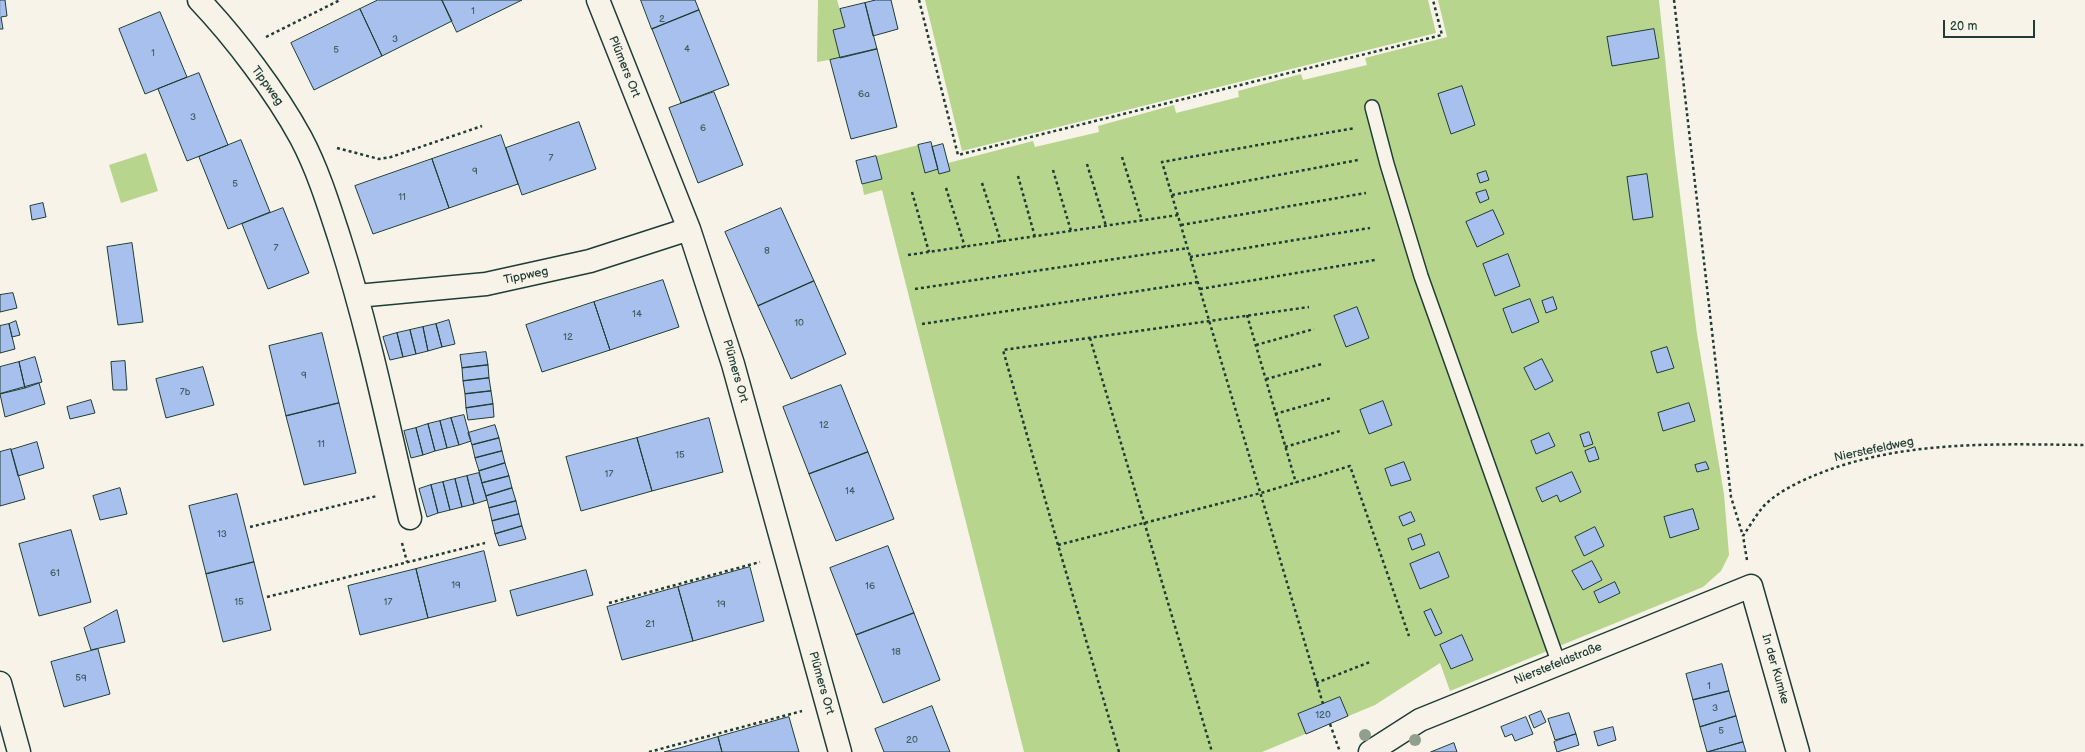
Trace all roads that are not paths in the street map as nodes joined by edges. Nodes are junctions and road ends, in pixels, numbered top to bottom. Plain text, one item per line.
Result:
1 (199, 0) edge
2 (598, 0) edge
3 (1372, 107) dead end
4 (689, 229) junction
5 (357, 296) junction
6 (410, 518) dead end
7 (1751, 586) joint
8 (1559, 664) junction
9 (0, 683) edge
10 (19, 752) edge
11 (840, 752) edge
12 (1370, 752) edge
13 (1798, 752) edge

1 - 5 street, Tippweg
2 - 4 street, Plümers Ort
3 - 8 lane
4 - 5 street, Tippweg
4 - 11 street, Plümers Ort
5 - 6 street, Tippweg
7 - 8 street, Nierstefeldstraße
7 - 13 street, In der Kumke
8 - 12 street, Nierstefeldstraße
9 - 10 street

